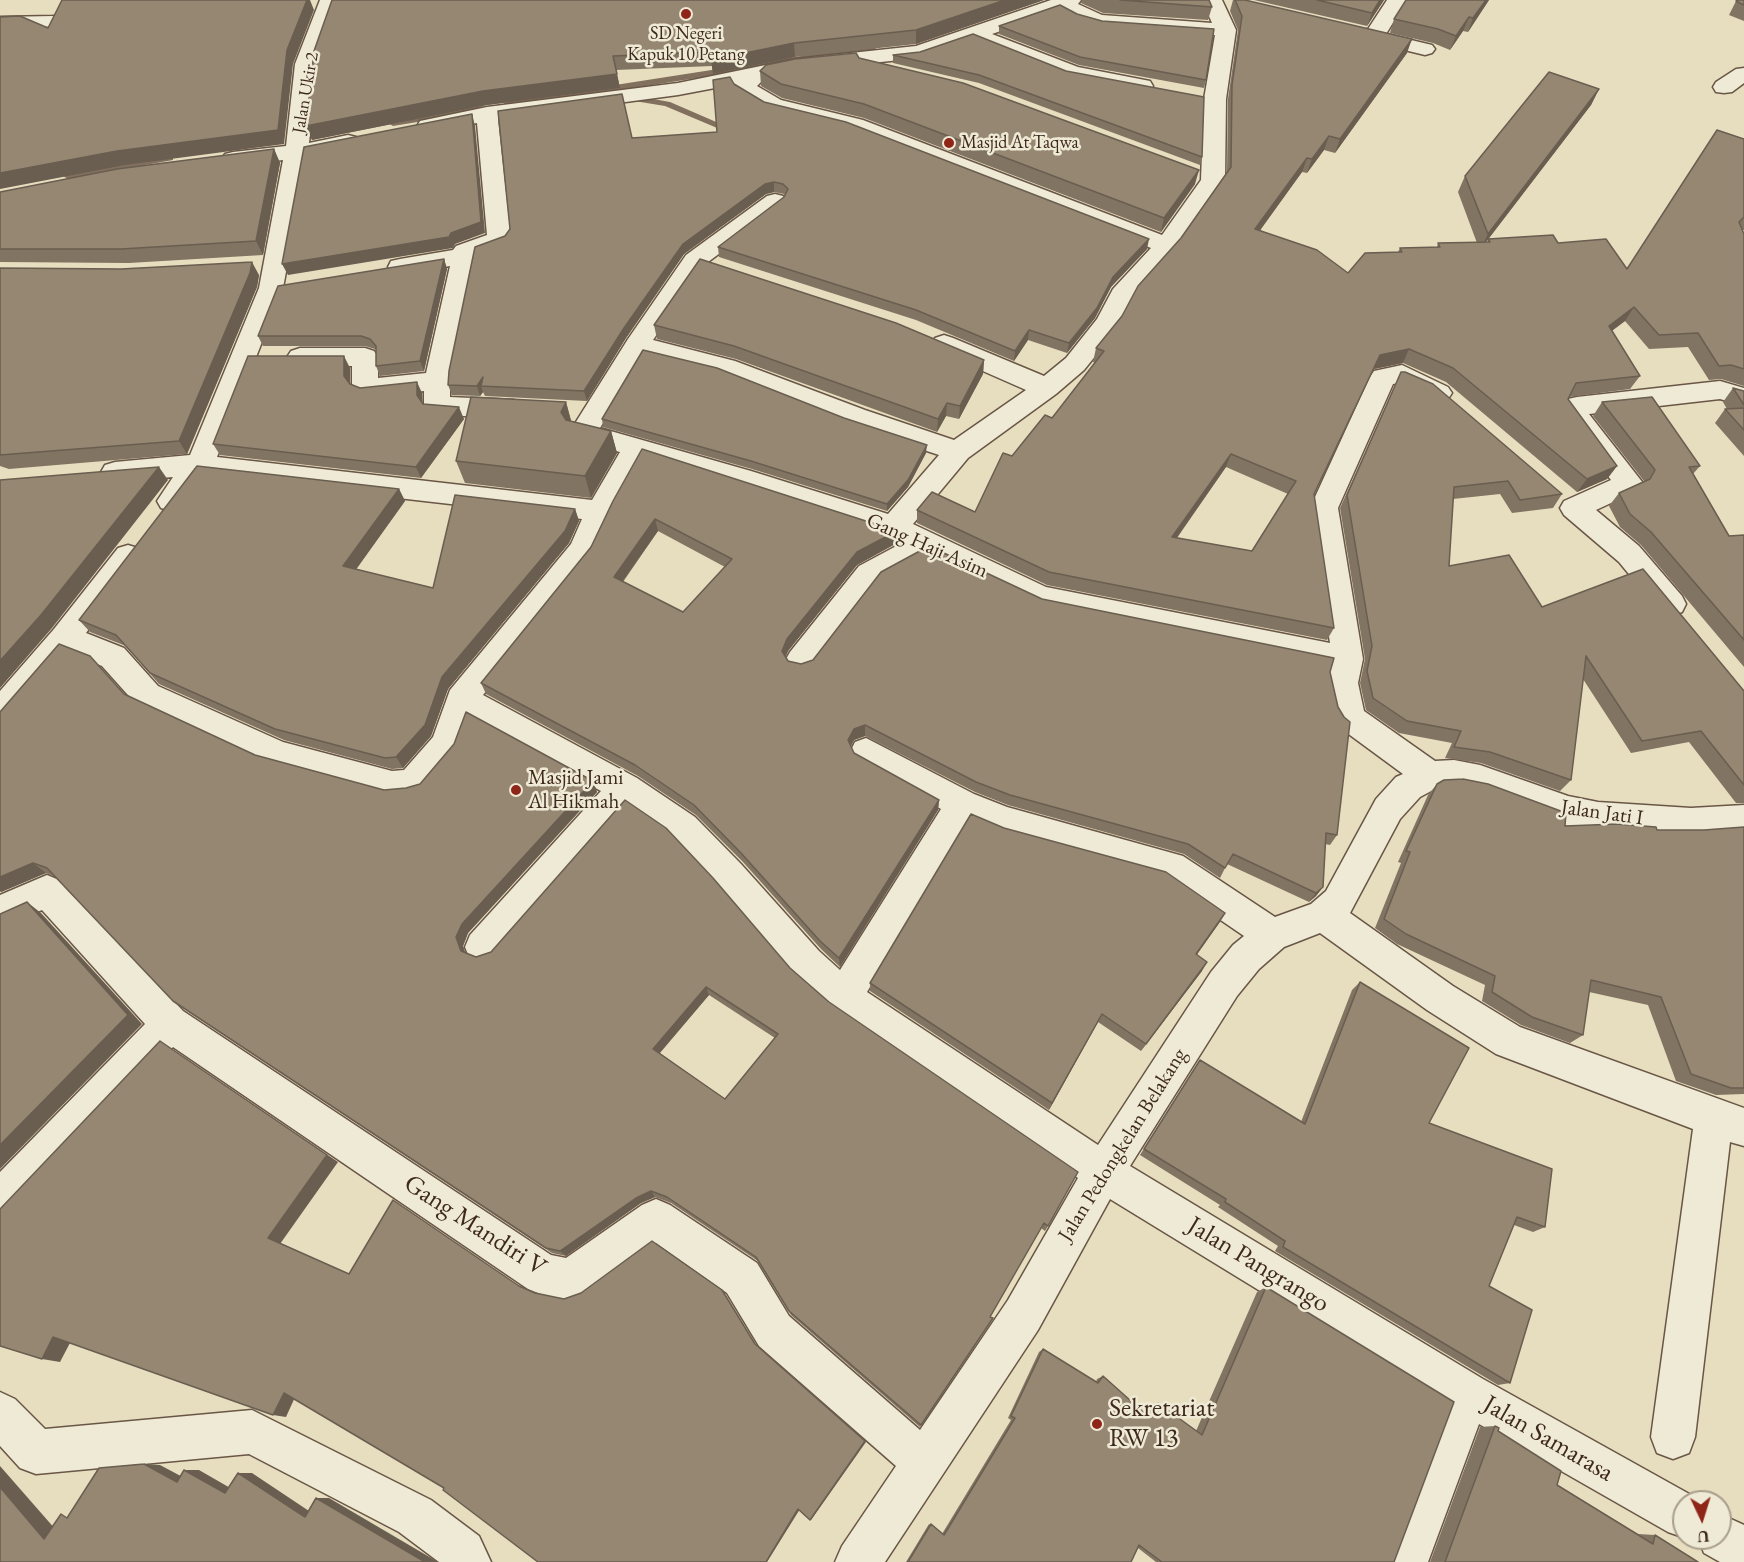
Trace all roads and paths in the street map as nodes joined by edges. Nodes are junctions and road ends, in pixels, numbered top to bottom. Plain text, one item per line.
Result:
1 (1397, 0) edge
2 (330, 1) edge
3 (1221, 1) edge
4 (306, 2) edge
5 (1067, 2) edge
6 (53, 22) edge
7 (0, 24) edge
8 (1226, 30) junction
9 (1352, 32) edge
10 (977, 34) junction
11 (1374, 37) junction
12 (1425, 49) dead end
13 (835, 61) junction
14 (759, 72) junction
15 (900, 74) edge
16 (1744, 74) edge
17 (1724, 87) dead end
18 (1160, 90) edge
19 (1192, 96) edge
20 (1215, 99) junction
21 (487, 114) junction
22 (408, 130) edge
23 (374, 136) edge
24 (297, 143) junction
25 (214, 161) edge
26 (1191, 172) edge
27 (1213, 180) junction
28 (775, 201) edge
29 (1167, 246) junction
30 (464, 256) junction
31 (695, 260) junction
32 (724, 269) edge
33 (376, 271) edge
34 (917, 333) edge
35 (637, 345) junction
36 (260, 357) junction
37 (437, 381) junction
38 (1047, 388) junction
39 (1744, 397) edge
40 (539, 411) edge
41 (1462, 412) edge
42 (637, 447) junction
43 (958, 452) junction
44 (198, 465) junction
45 (91, 474) edge
46 (600, 511) junction
47 (894, 527) junction
48 (927, 543) junction
49 (1690, 628) edge
50 (65, 638) junction
51 (1348, 659) junction
52 (801, 661) edge
53 (461, 699) junction
54 (0, 713) edge
55 (866, 752) dead end
56 (1430, 775) junction
57 (624, 788) junction
58 (962, 804) junction
59 (1744, 820) edge
60 (0, 912) edge
61 (1323, 916) junction
62 (1272, 935) junction
63 (483, 947) dead end
64 (844, 997) junction
65 (170, 1024) junction
66 (1729, 1123) edge
67 (1103, 1172) junction
68 (0, 1201) edge
69 (1413, 1359) joint
70 (1468, 1394) junction
71 (0, 1414) edge
72 (1673, 1437) dead end
73 (925, 1462) junction
74 (1672, 1509) edge
75 (468, 1562) edge
76 (858, 1562) edge
77 (1405, 1562) edge

1 - 11 street
2 - 4 street
2 - 24 street, Jalan Ukir 2
3 - 8 street
5 - 8 street
5 - 10 street
6 - 7 street
8 - 20 street
9 - 11 street
10 - 13 street
10 - 18 street
11 - 12 street
13 - 14 street
13 - 15 street
14 - 21 street
14 - 29 street
16 - 17 street
19 - 20 street
20 - 27 street
21 - 22 street
21 - 30 street
23 - 24 street
24 - 25 street
24 - 36 street, Jalan Ukir 2
26 - 27 street
27 - 29 street
28 - 31 street, Gang Haji Asim
29 - 38 street
30 - 33 street
30 - 37 street
31 - 32 street
31 - 35 street, Gang Haji Asim
34 - 38 street
35 - 42 street, Gang Haji Asim
35 - 43 street
36 - 37 street
36 - 44 street, Jalan Ukir 2
37 - 40 street
38 - 43 street
39 - 49 street
41 - 51 street
42 - 46 street
42 - 47 street, Gang Haji Asim
43 - 47 street
44 - 45 street
44 - 46 street
44 - 50 street, Jalan Ukir 2
46 - 53 street
47 - 48 street, Gang Haji Asim
48 - 51 street, Gang Haji Asim
48 - 52 street
50 - 53 street
50 - 54 street, Jalan Ukir 2
51 - 56 street
53 - 57 street, Jalan Pangrango
55 - 58 street
56 - 59 street, Jalan Jati I
56 - 61 street, Jalan Pedongkelan Belakang
57 - 63 street
57 - 64 street, Jalan Pangrango
58 - 62 street
58 - 64 street
60 - 65 street
61 - 62 street, Jalan Pedongkelan Belakang
61 - 66 street
62 - 67 street, Jalan Pedongkelan Belakang
64 - 67 street, Jalan Pangrango
65 - 68 street
65 - 73 street, Gang Mandiri V
66 - 72 street
67 - 69 street, Jalan Pangrango
67 - 73 street, Jalan Pedongkelan Belakang
69 - 70 street, Jalan Samarasa
70 - 74 street, Jalan Samarasa
70 - 77 street
71 - 75 street
73 - 76 street, Jalan Pedongkelan Belakang

